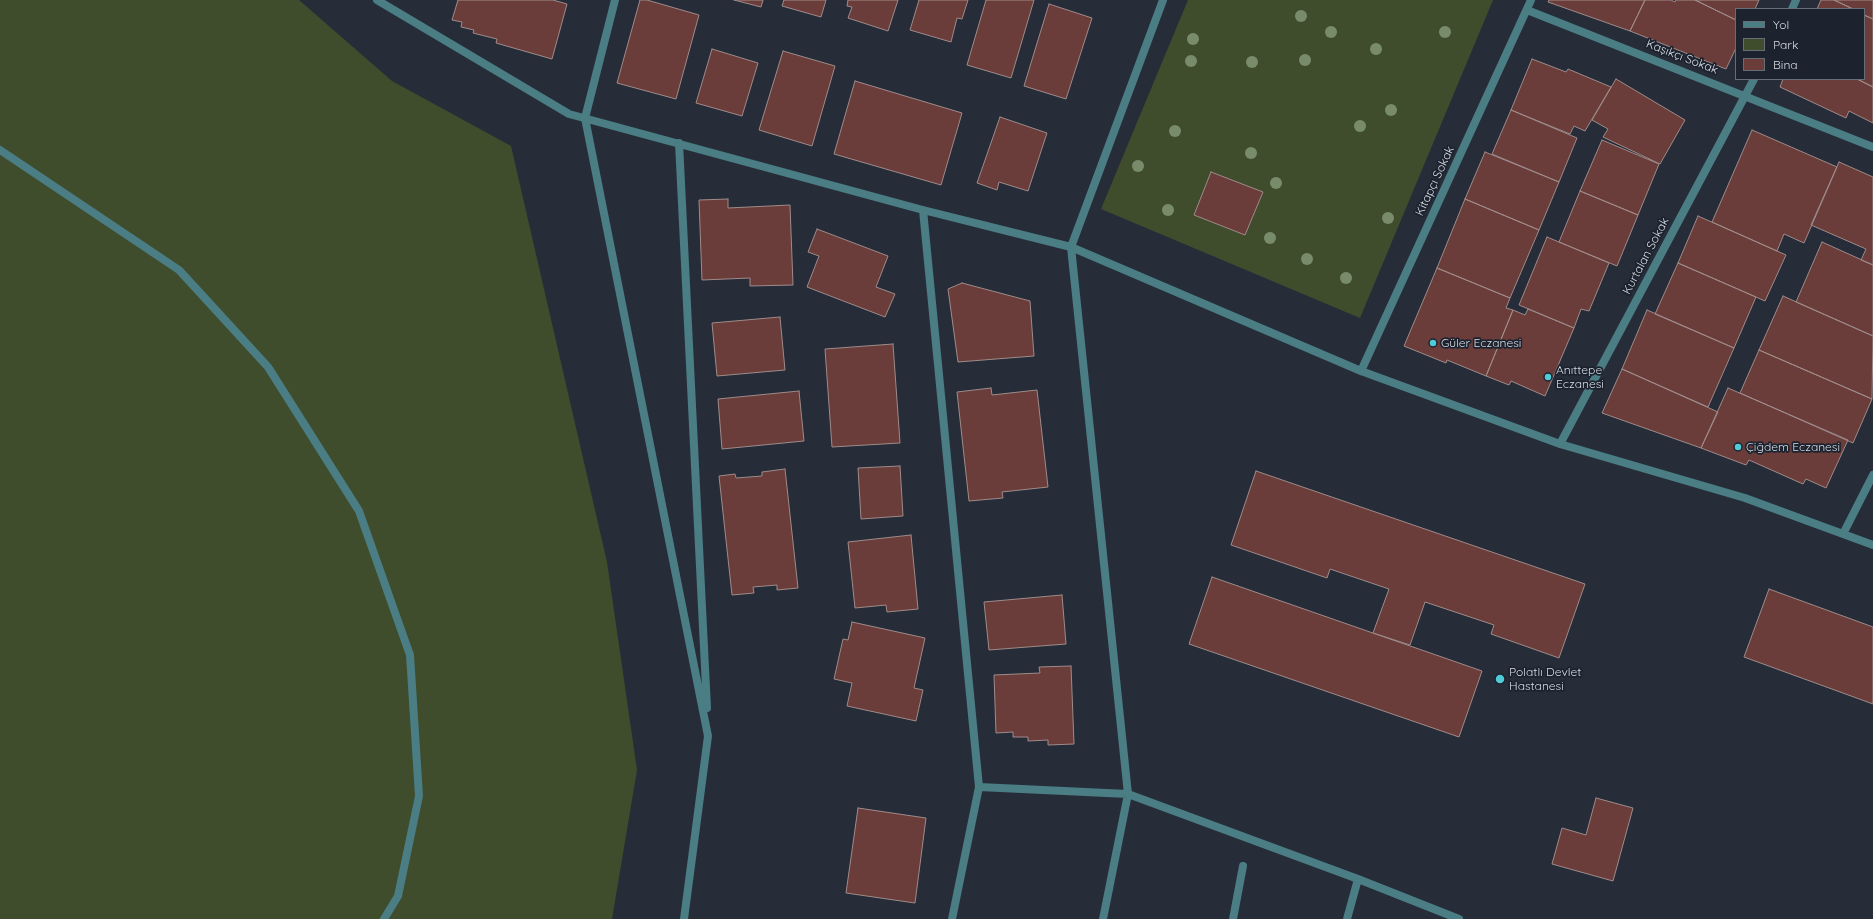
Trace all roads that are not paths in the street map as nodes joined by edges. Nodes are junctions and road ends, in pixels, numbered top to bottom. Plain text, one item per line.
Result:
1 (377, 0) edge
2 (615, 0) edge
3 (1161, 0) edge
4 (1531, 0) edge
5 (1526, 10) junction
6 (1754, 80) edge
7 (1746, 95) junction
8 (585, 118) junction
9 (679, 143) junction
10 (1873, 147) edge
11 (0, 150) edge
12 (923, 210) junction
13 (1071, 247) junction
14 (1361, 371) junction
15 (1560, 444) junction
16 (1873, 475) edge
17 (1843, 534) junction
18 (1873, 545) edge
19 (708, 736) junction
20 (978, 787) junction
21 (1128, 794) junction
22 (1243, 866) dead end
23 (1358, 879) junction
24 (384, 919) edge
25 (684, 919) edge
26 (952, 919) edge
27 (1102, 919) edge
28 (1234, 919) edge
29 (1347, 919) edge
30 (1459, 919) edge

1 - 8 street
2 - 8 street
3 - 13 street
4 - 5 street, Kitapçı Sokak
5 - 7 street, Kaşıkçı Sokak
5 - 14 street, Kitapçı Sokak
6 - 7 street, Kurtalan Sokak
7 - 10 street, Kaşıkçı Sokak
7 - 15 street, Kurtalan Sokak
8 - 9 street
8 - 19 street
9 - 12 street
9 - 19 street
11 - 24 street
12 - 13 street
12 - 20 street
13 - 14 street
13 - 21 street
14 - 15 street
15 - 17 street
16 - 17 street
17 - 18 street
19 - 25 street
20 - 21 street
20 - 26 street
21 - 23 street
21 - 27 street
22 - 28 street
23 - 29 street
23 - 30 street

